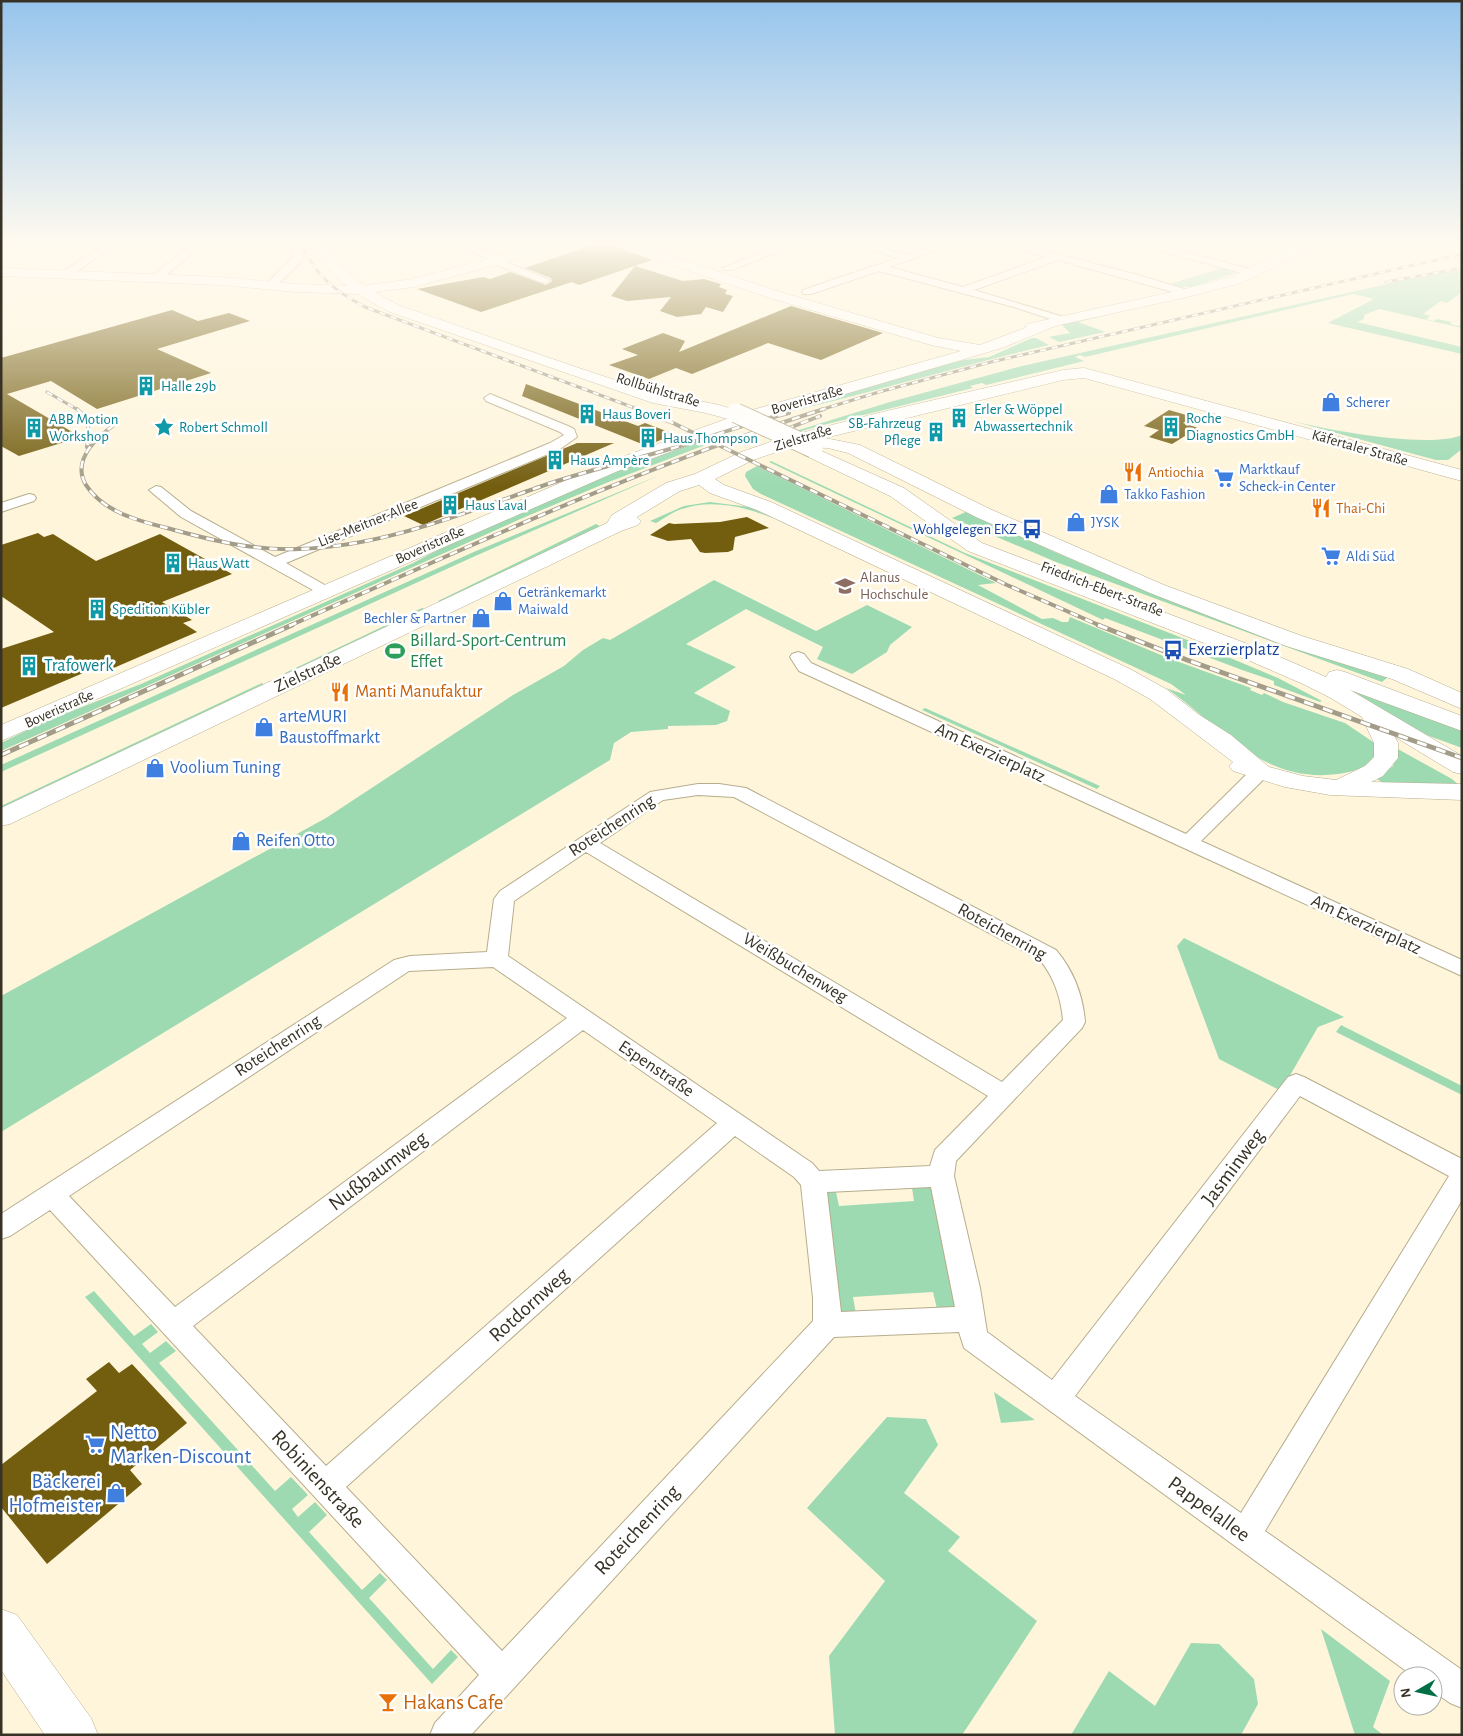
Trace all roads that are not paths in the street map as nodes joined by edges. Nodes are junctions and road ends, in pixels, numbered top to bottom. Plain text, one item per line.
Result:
1 (439, 324) edge
2 (459, 324) edge
3 (874, 324) edge
4 (922, 324) edge
5 (1047, 324) edge
6 (1051, 324) edge
7 (1013, 332) junction
8 (958, 334) junction
9 (936, 342) junction
10 (983, 348) junction
11 (951, 359) junction
12 (1084, 373) joint
13 (490, 398) dead end
14 (734, 414) junction
15 (820, 440) junction
16 (788, 442) joint
17 (1458, 471) edge
18 (705, 476) junction
19 (156, 490) dead end
20 (24, 500) dead end
21 (743, 500) junction
22 (661, 506) junction
23 (764, 506) junction
24 (1, 508) edge
25 (614, 527) junction
26 (274, 563) junction
27 (325, 592) junction
28 (798, 656) dead end
29 (1370, 666) junction
30 (1404, 702) junction
31 (1462, 702) edge
32 (1372, 713) junction
33 (1462, 724) edge
34 (1, 734) edge
35 (1462, 766) edge
36 (1260, 772) junction
37 (1341, 788) junction
38 (1462, 792) edge
39 (1, 818) edge
40 (585, 843) junction
41 (1188, 843) junction
42 (497, 959) junction
43 (1462, 969) edge
44 (582, 1019) junction
45 (1004, 1094) junction
46 (733, 1123) junction
47 (1462, 1171) edge
48 (941, 1176) junction
49 (1462, 1177) edge
50 (813, 1182) junction
51 (52, 1195) junction
52 (1, 1228) edge
53 (971, 1319) junction
54 (174, 1324) junction
55 (828, 1325) junction
56 (1055, 1399) junction
57 (325, 1486) junction
58 (1245, 1535) junction
59 (1, 1631) edge
60 (502, 1675) junction
61 (1462, 1690) edge
62 (74, 1735) edge
63 (447, 1735) edge

1 - 14 main road, Rollbühlstraße
2 - 14 main road, Rollbühlstraße
3 - 9 main road
4 - 8 main road
5 - 7 main road
6 - 10 main road
7 - 8 main road
7 - 10 main road
8 - 9 main road
8 - 10 main road
9 - 10 main road
9 - 11 main road
10 - 11 main road, Boveristraße
11 - 27 main road, Boveristraße
12 - 15 main road, Zielstraße
12 - 17 main road, Käfertaler Straße
13 - 26 street, Lise-Meitner-Allee
14 - 15 main road, bridge
15 - 16 main road, Friedrich-Ebert-Straße
15 - 29 main road, Friedrich-Ebert-Straße
15 - 30 main road, Friedrich-Ebert-Straße
15 - 32 main road, Friedrich-Ebert-Straße
16 - 18 main road, Zielstraße
18 - 21 main road
18 - 22 main road, Zielstraße
18 - 23 main road
18 - 25 main road, Zielstraße
19 - 26 street
20 - 24 street
21 - 22 main road
21 - 23 main road
22 - 25 main road, Zielstraße
23 - 36 main road
25 - 39 main road, Zielstraße
26 - 27 street
27 - 34 main road, Boveristraße
28 - 41 street, Am Exerzierplatz
29 - 30 main road, Friedrich-Ebert-Straße
29 - 31 main road, Friedrich-Ebert-Straße
30 - 33 main road, Friedrich-Ebert-Straße
32 - 35 main road, Friedrich-Ebert-Straße
32 - 37 main road
36 - 37 main road
36 - 41 street
37 - 38 main road
40 - 42 street, Roteichenring
40 - 45 street, Weißbuchenweg
40 - 45 street, Roteichenring
41 - 43 street, Am Exerzierplatz
42 - 44 street, Espenstraße
42 - 51 street, Roteichenring
44 - 46 street, Espenstraße
44 - 54 street, Nußbaumweg
45 - 48 street, Roteichenring
46 - 50 street, Espenstraße
46 - 57 street, Rotdornweg
47 - 56 street, Jasminweg
48 - 50 street
48 - 53 street, Roteichenring
49 - 58 street
50 - 55 street
51 - 52 street, Roteichenring
51 - 54 street, Robinienstraße
53 - 55 street
53 - 56 street, Pappelallee
54 - 57 street, Robinienstraße
55 - 60 street, Roteichenring
56 - 58 street, Pappelallee
57 - 60 street, Robinienstraße
58 - 61 street, Pappelallee
59 - 62 main road
60 - 63 street, Roteichenring

